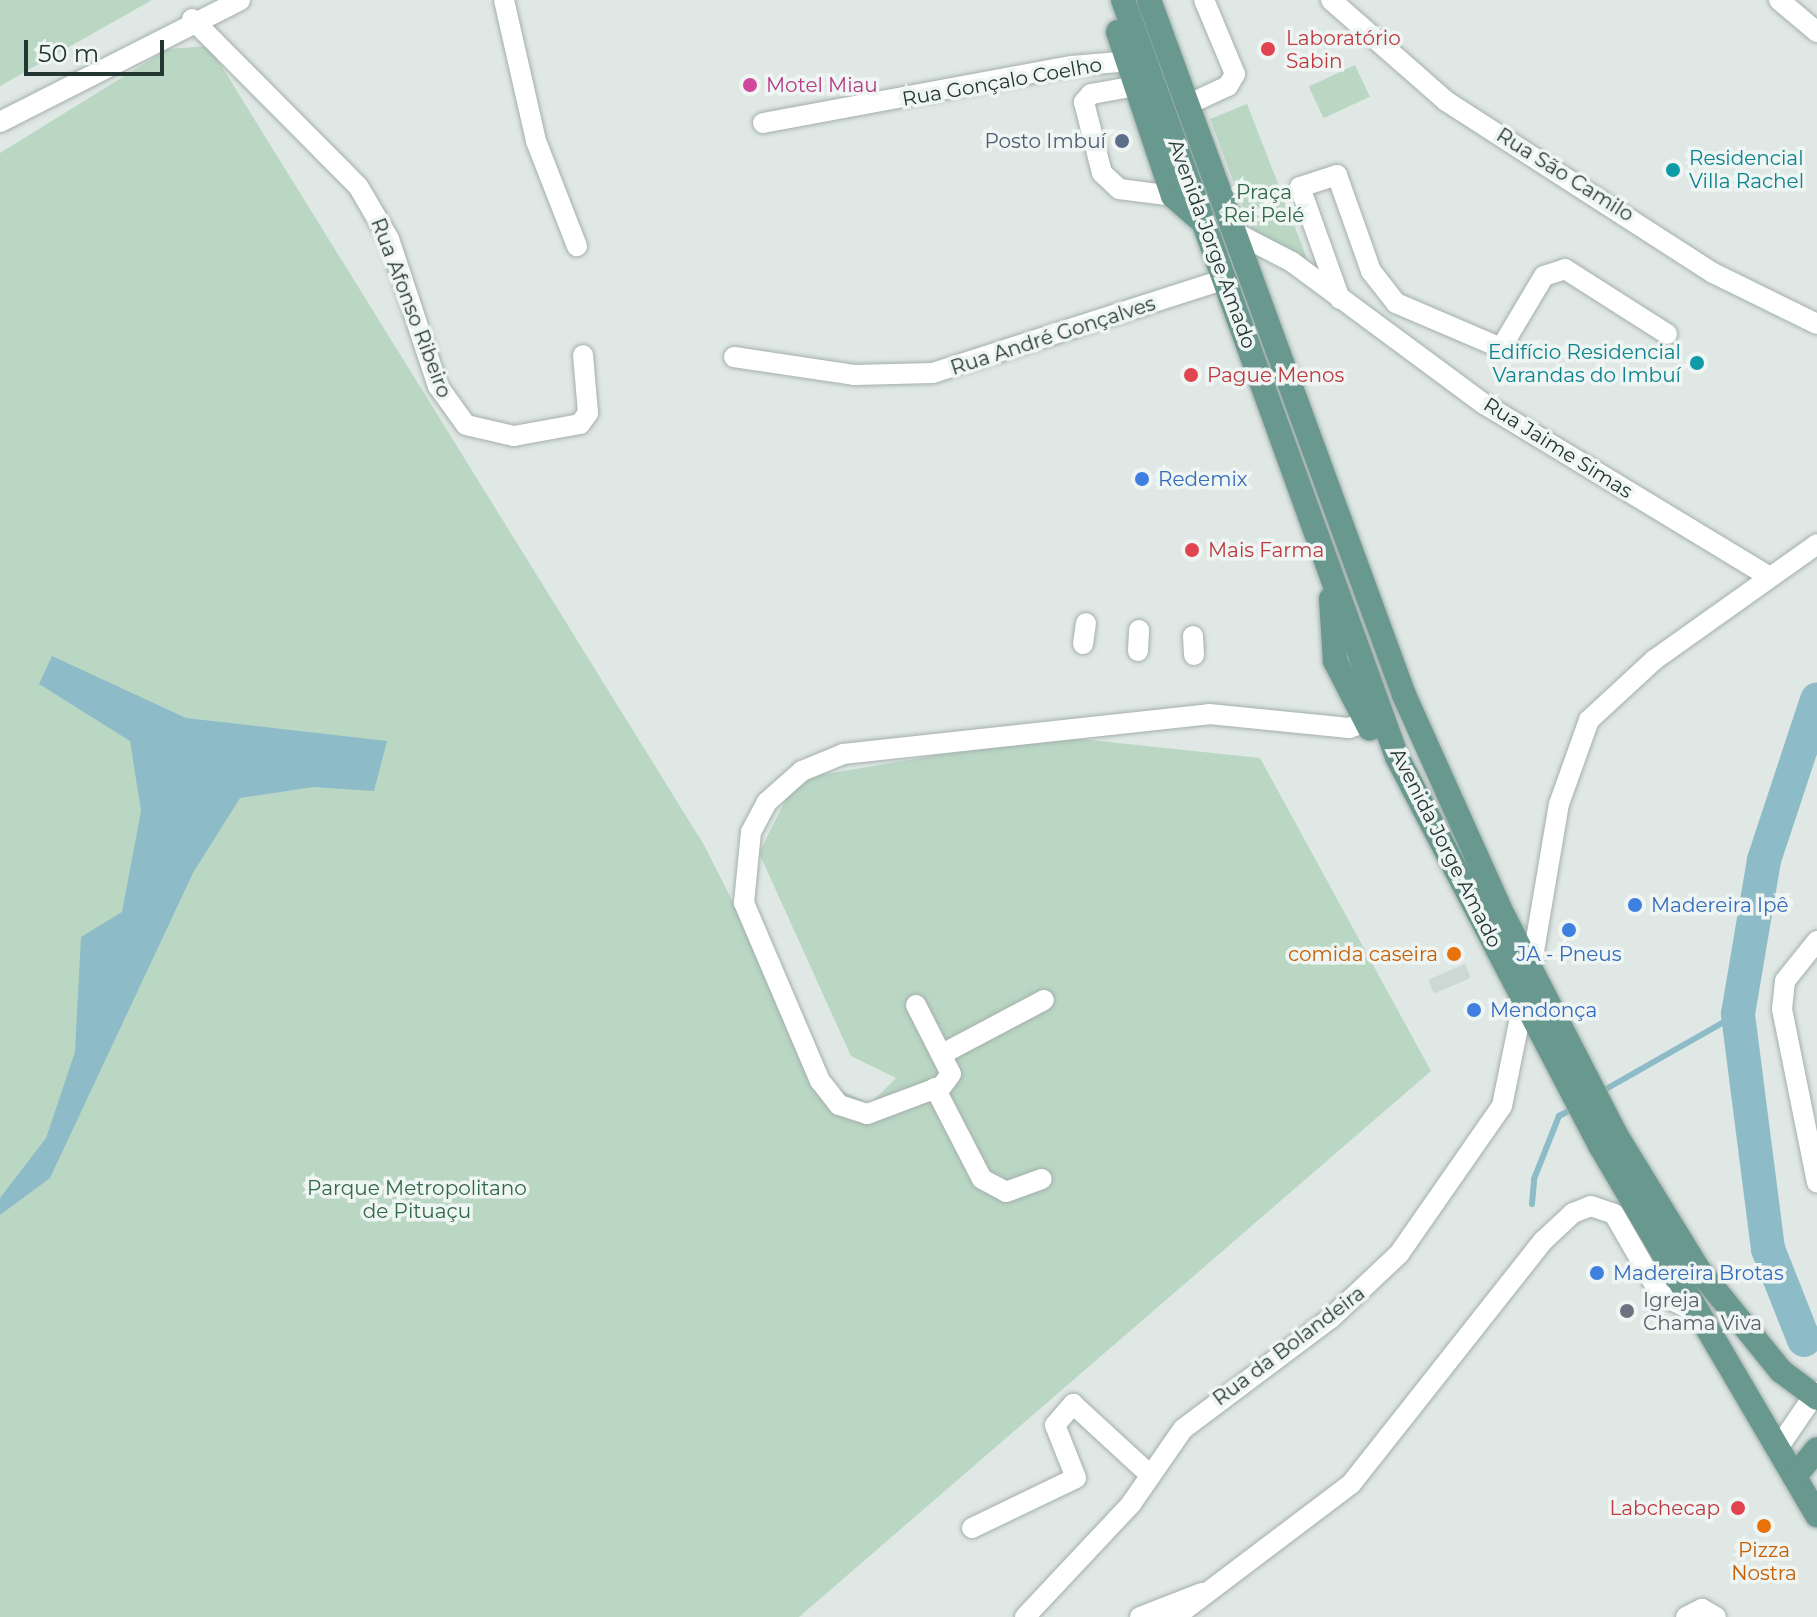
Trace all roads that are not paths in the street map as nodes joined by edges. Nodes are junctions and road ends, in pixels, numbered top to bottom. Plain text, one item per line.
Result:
1 (240, 0) edge
2 (504, 0) edge
3 (1107, 0) edge
4 (1123, 0) edge
5 (1149, 0) edge
6 (1204, 0) edge
7 (1331, 0) edge
8 (1779, 0) edge
9 (192, 19) junction
10 (1817, 32) edge
11 (1137, 61) junction
12 (1136, 86) junction
13 (1187, 105) junction
14 (0, 122) edge
15 (763, 123) dead end
16 (1173, 196) junction
17 (1202, 222) junction
18 (1234, 232) junction
19 (577, 246) dead end
20 (1225, 279) junction
21 (1340, 299) junction
22 (1817, 324) edge
23 (1667, 334) dead end
24 (583, 355) dead end
25 (734, 357) dead end
26 (1817, 544) edge
27 (1768, 576) junction
28 (1333, 588) junction
29 (1086, 623) dead end
30 (1083, 644) dead end
31 (1358, 725) junction
32 (1426, 744) junction
33 (1397, 757) junction
34 (1496, 921) junction
35 (1817, 941) edge
36 (1531, 969) junction
37 (1044, 1000) dead end
38 (1523, 1003) junction
39 (916, 1005) dead end
40 (944, 1053) junction
41 (1564, 1056) junction
42 (935, 1088) junction
43 (1609, 1141) junction
44 (1042, 1179) dead end
45 (1817, 1182) edge
46 (1695, 1312) junction
47 (1816, 1395) edge
48 (1780, 1445) junction
49 (1817, 1449) edge
50 (1148, 1473) junction
51 (1796, 1475) junction
52 (1817, 1515) edge
53 (972, 1528) dead end
54 (1205, 1592) junction
55 (1025, 1617) edge
56 (1140, 1617) edge
57 (1175, 1617) edge
58 (1686, 1617) edge
59 (1716, 1617) edge

1 - 9 street
2 - 19 street
3 - 11 main road
4 - 11 main road, Avenida Jorge Amado
5 - 13 main road, Avenida Jorge Amado
6 - 13 street
7 - 22 street, Rua São Camilo
8 - 10 street
9 - 14 street
9 - 24 street, Rua Afonso Ribeiro
11 - 12 main road
11 - 15 street, Rua Gonçalo Coelho
11 - 17 main road, Avenida Jorge Amado
12 - 16 main road
12 - 16 street
13 - 18 main road, Avenida Jorge Amado
16 - 17 main road
17 - 20 main road, Avenida Jorge Amado
18 - 21 street, Rua Jaime Simas
18 - 32 main road, Avenida Jorge Amado
20 - 25 street, Rua André Gonçalves
20 - 28 main road, Avenida Jorge Amado
21 - 23 street
21 - 27 street, Rua Jaime Simas
26 - 27 street
27 - 36 street
28 - 31 main road
28 - 33 main road, Avenida Jorge Amado
29 - 30 street
31 - 33 main road
31 - 42 street
32 - 33 main road
32 - 34 main road, Avenida Jorge Amado
33 - 34 main road, Avenida Jorge Amado
34 - 36 main road, Avenida Jorge Amado
34 - 38 main road, Avenida Jorge Amado
35 - 45 street
36 - 41 main road, Avenida Jorge Amado
37 - 40 street
38 - 41 main road, Avenida Jorge Amado
38 - 50 street, Rua da Bolandeira
39 - 40 street
40 - 42 street
41 - 43 main road, Avenida Jorge Amado
42 - 44 street
43 - 46 main road, Avenida Jorge Amado
43 - 47 main road, Avenida Jorge Amado
46 - 48 main road, Avenida Jorge Amado
46 - 54 street
47 - 48 street
48 - 51 main road, Avenida Jorge Amado
49 - 51 main road
50 - 53 street
50 - 55 street, Rua da Bolandeira
51 - 52 main road, Avenida Jorge Amado
54 - 56 street
54 - 57 street
58 - 59 street

